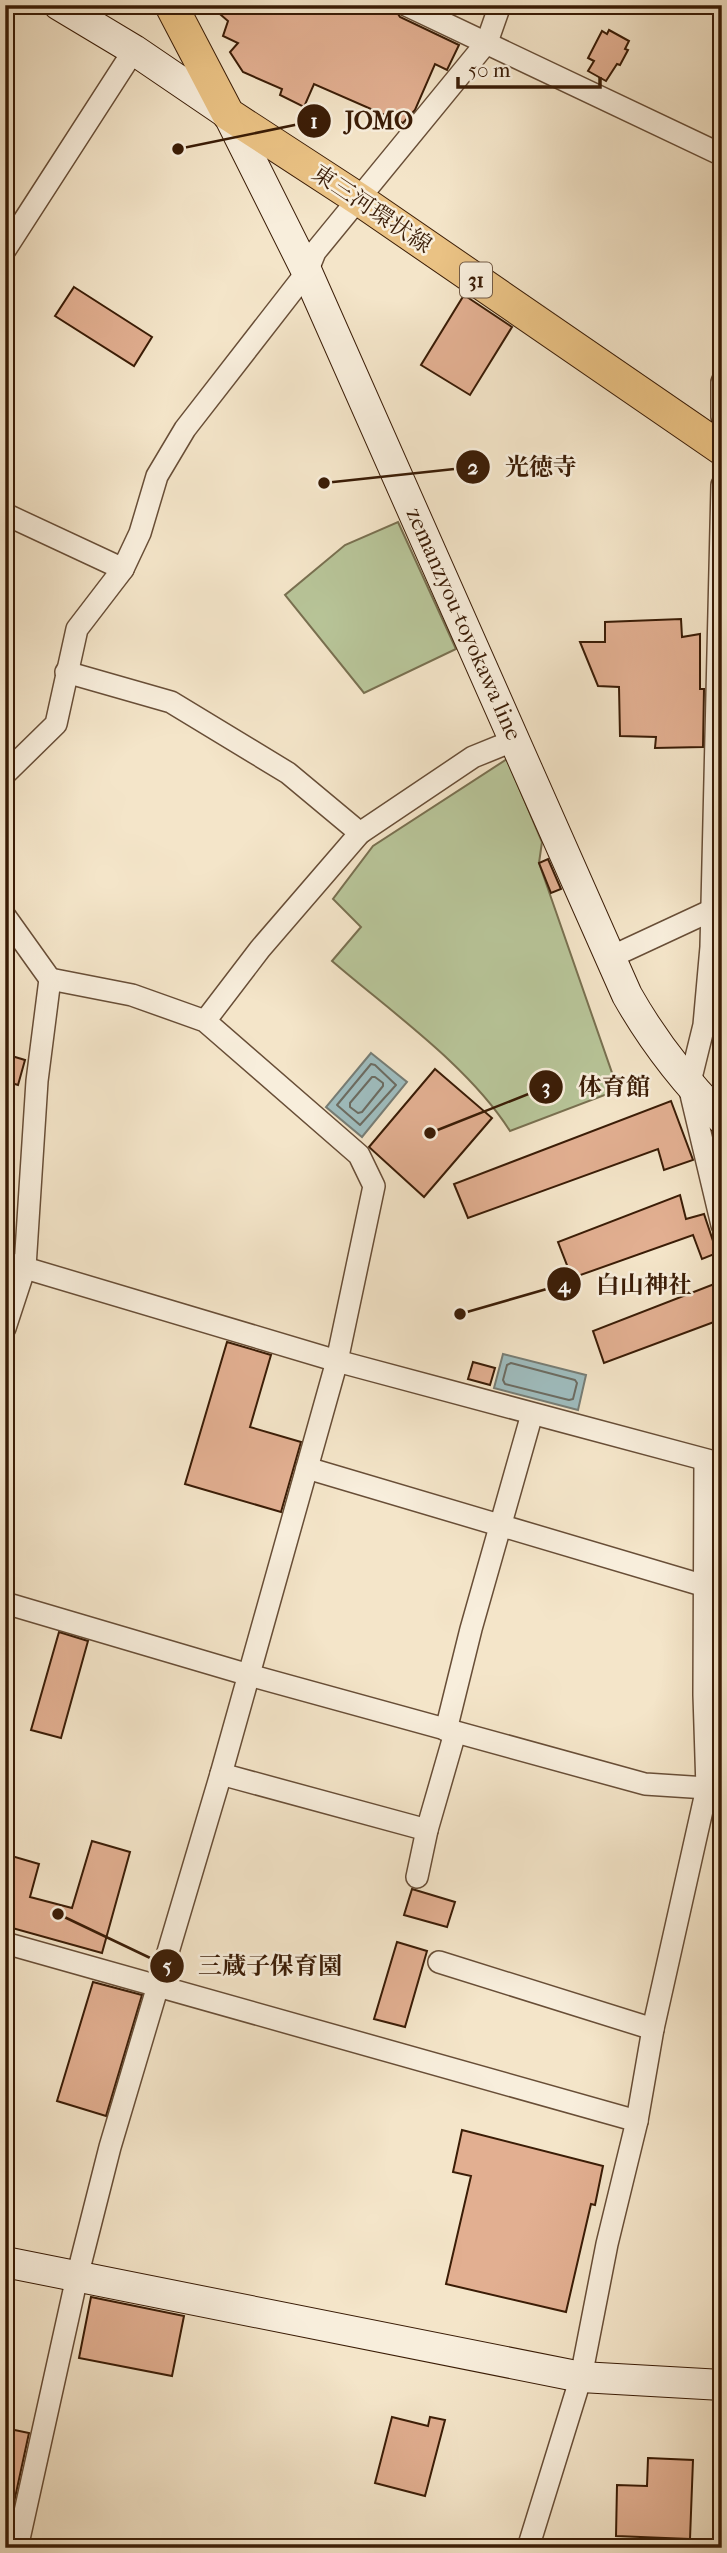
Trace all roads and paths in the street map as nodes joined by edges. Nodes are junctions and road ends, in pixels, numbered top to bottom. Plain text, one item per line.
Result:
1 (58, 5) edge
2 (171, 5) edge
3 (406, 5) edge
4 (500, 5) edge
5 (487, 42) junction
6 (134, 50) junction
7 (228, 114) junction
8 (722, 155) edge
9 (360, 200) junction
10 (11, 230) edge
11 (5, 250) edge
12 (307, 272) junction
13 (722, 382) edge
14 (721, 393) edge
15 (722, 417) edge
16 (722, 447) edge
17 (722, 457) edge
18 (722, 485) edge
19 (5, 514) edge
20 (123, 569) junction
21 (66, 672) junction
22 (515, 740) junction
23 (5, 774) edge
24 (360, 833) junction
25 (710, 911) junction
26 (5, 916) edge
27 (716, 947) edge
28 (611, 957) junction
29 (50, 979) junction
30 (205, 1021) junction
31 (689, 1086) junction
32 (722, 1119) edge
33 (722, 1225) edge
34 (15, 1265) edge
35 (5, 1328) edge
36 (337, 1361) junction
37 (532, 1413) junction
38 (713, 1462) edge
39 (307, 1468) junction
40 (501, 1525) junction
41 (705, 1586) junction
42 (5, 1603) edge
43 (249, 1675) junction
44 (451, 1731) junction
45 (221, 1774) junction
46 (714, 1789) edge
47 (427, 1830) junction
48 (416, 1877) dead end
49 (5, 1943) edge
50 (439, 1962) dead end
51 (159, 1986) junction
52 (653, 2029) junction
53 (637, 2121) junction
54 (5, 2262) edge
55 (77, 2277) junction
56 (581, 2377) junction
57 (722, 2385) edge
58 (17, 2548) edge
59 (528, 2548) edge

1 - 6 main road
2 - 7 main road, 31
3 - 5 street
4 - 5 street
5 - 8 street
5 - 9 street
6 - 7 main road
6 - 10 street
7 - 9 main road, 東三河環状線 / 31
7 - 12 main road, zemanzyou-toyokawa line
9 - 12 street
9 - 16 main road, 東三河環状線 / 31
10 - 11 street
12 - 20 street
12 - 22 main road, zemanzyou-toyokawa line
13 - 14 street
14 - 15 street
16 - 17 street
18 - 25 street
19 - 20 street
20 - 21 street
21 - 23 street
21 - 24 street
22 - 24 street
22 - 28 main road, zemanzyou-toyokawa line
24 - 30 street
25 - 27 street
25 - 28 street
26 - 29 street
27 - 31 street
28 - 31 main road, zemanzyou-toyokawa line
29 - 30 street
29 - 34 street
30 - 36 street
31 - 32 main road, zemanzyou-toyokawa line
31 - 33 street
34 - 35 street
34 - 36 street
36 - 37 street
36 - 39 street
37 - 38 street
37 - 40 street
38 - 41 street
39 - 40 street
39 - 43 street
40 - 41 street
40 - 44 street
41 - 46 street
42 - 43 street
43 - 44 street
43 - 45 street
44 - 46 street
44 - 47 street
45 - 47 street
45 - 51 street
46 - 52 street
47 - 48 street
49 - 51 street
50 - 52 street
51 - 53 street
51 - 55 street
52 - 53 street
53 - 56 street
54 - 55 main road
55 - 56 main road
55 - 58 street
56 - 57 main road
56 - 59 street

